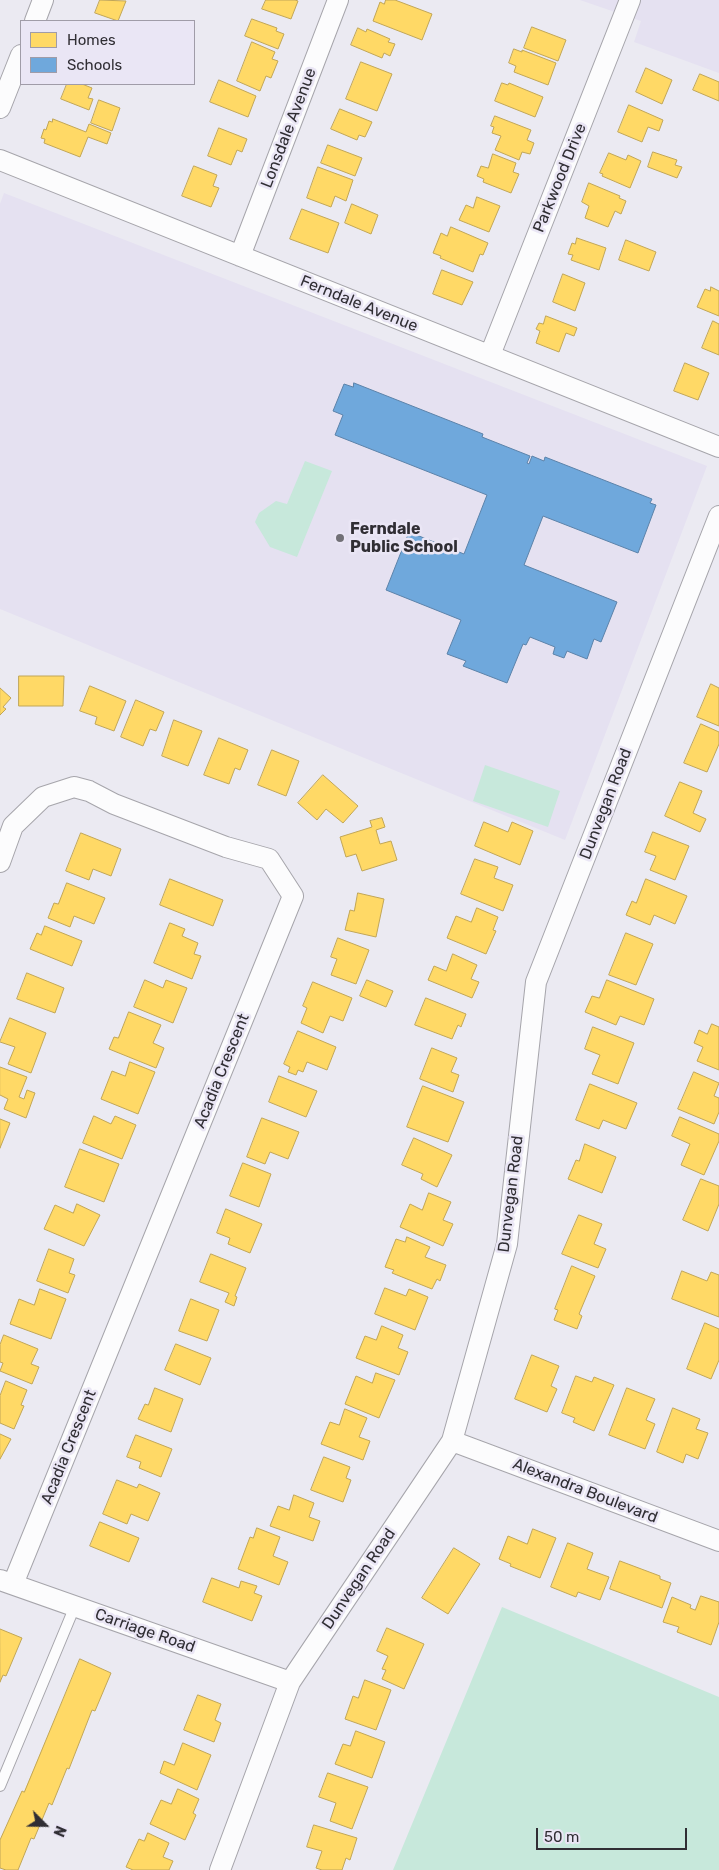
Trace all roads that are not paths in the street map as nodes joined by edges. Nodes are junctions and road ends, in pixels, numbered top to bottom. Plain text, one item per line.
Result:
1 (43, 0) edge
2 (338, 0) edge
3 (630, 0) edge
4 (35, 20) edge
5 (20, 58) edge
6 (0, 108) edge
7 (0, 160) edge
8 (240, 256) junction
9 (490, 355) junction
10 (719, 447) edge
11 (719, 516) edge
12 (0, 862) edge
13 (452, 1441) junction
14 (718, 1537) edge
15 (7, 1582) edge
16 (75, 1606) junction
17 (290, 1682) junction
18 (0, 1786) edge
19 (220, 1870) edge

1 - 4 street
2 - 8 street, Lonsdale Avenue
3 - 9 street, Parkwood Drive
5 - 6 street
7 - 8 street, Ferndale Avenue
8 - 9 street, Ferndale Avenue
9 - 10 street, Ferndale Avenue
11 - 13 street, Dunvegan Road
12 - 15 street, Acadia Crescent
13 - 14 street, Alexandra Boulevard
13 - 17 street, Dunvegan Road
15 - 16 street, Carriage Road
16 - 17 street, Carriage Road
16 - 18 lane
17 - 19 street, Dunvegan Road

